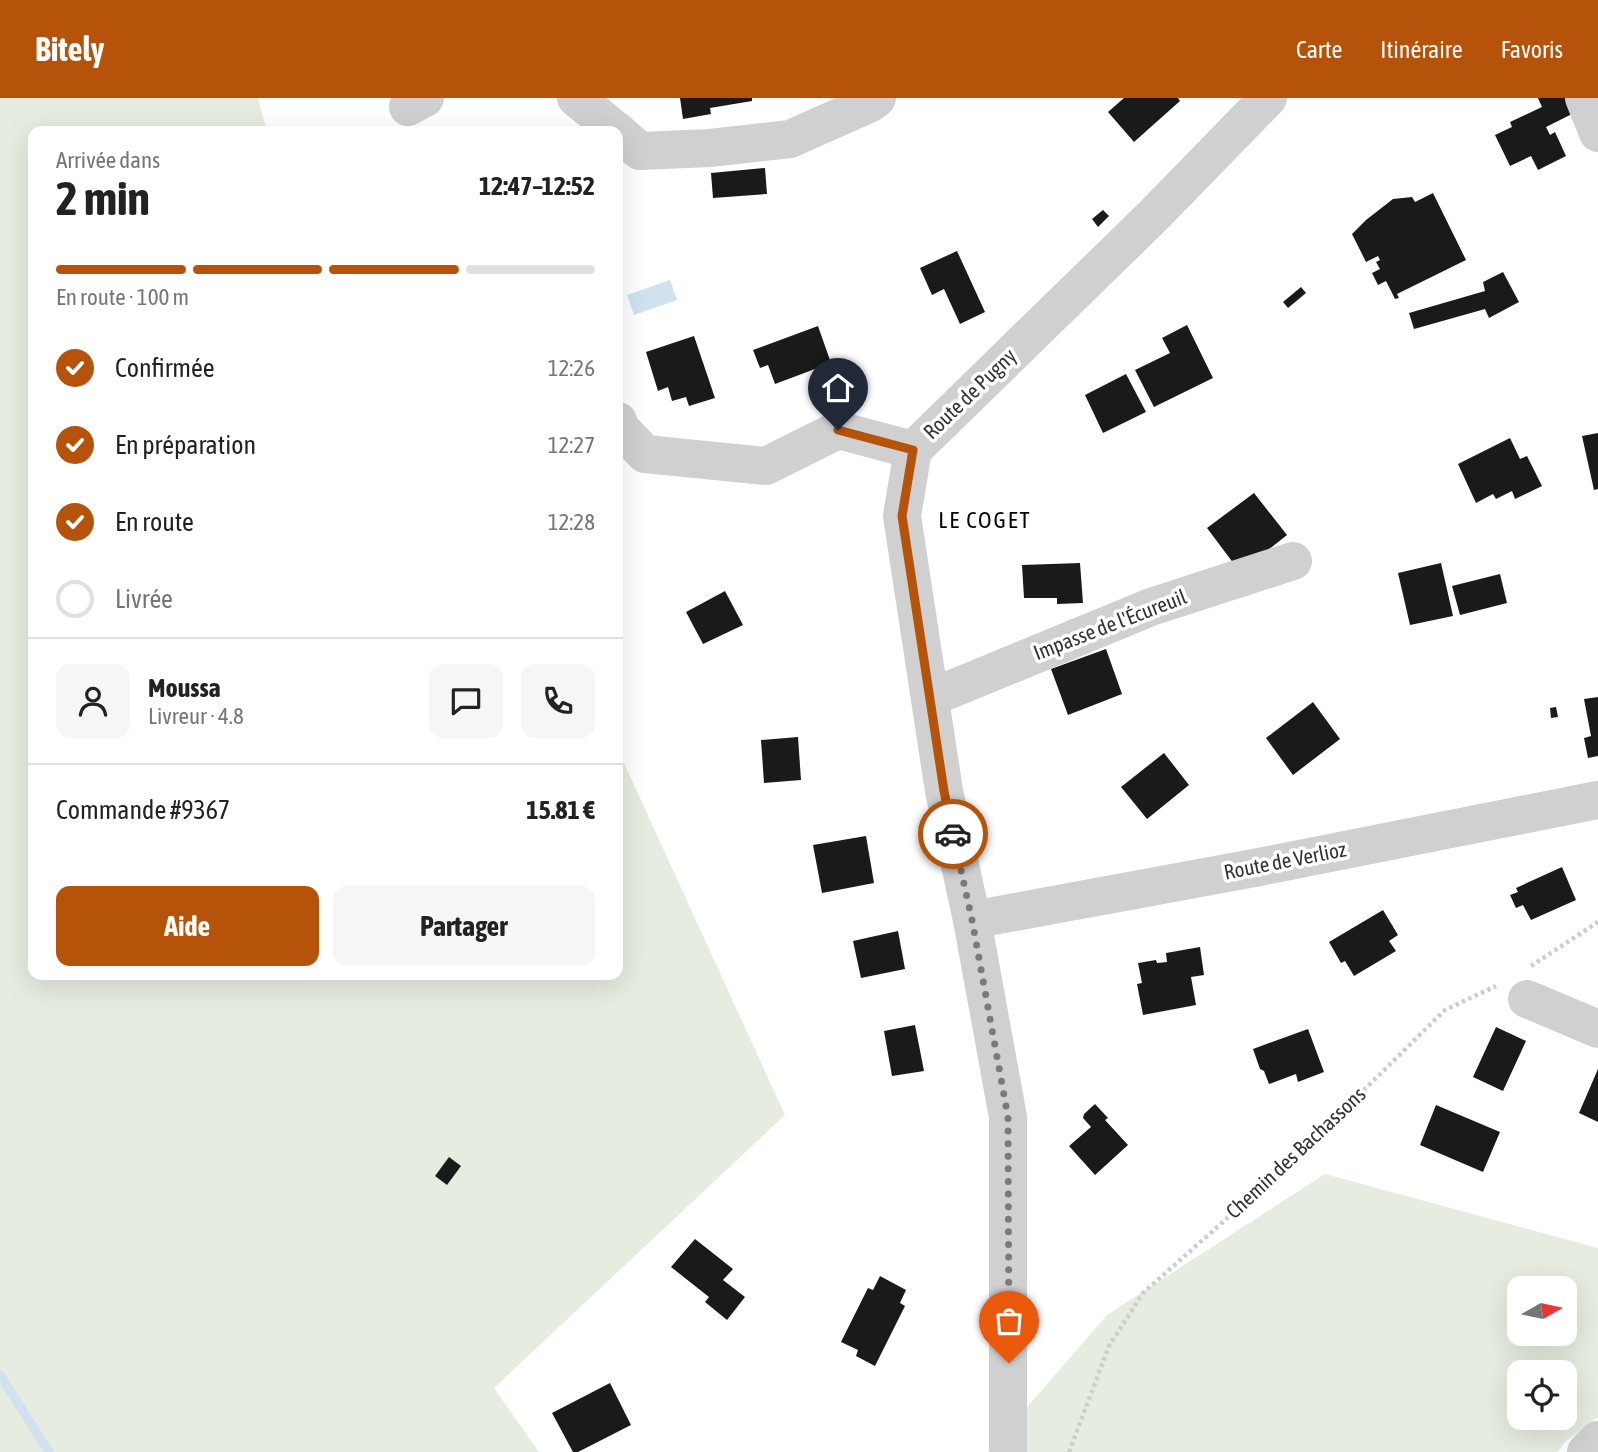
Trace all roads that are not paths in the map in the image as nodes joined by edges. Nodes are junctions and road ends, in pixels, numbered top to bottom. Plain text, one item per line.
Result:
1 (576, 98) edge
2 (877, 98) edge
3 (1268, 98) edge
4 (1584, 98) edge
5 (610, 126) edge
6 (1598, 133) edge
7 (623, 137) edge
8 (623, 431) edge
9 (913, 450) junction
10 (1293, 561) dead end
11 (930, 698) junction
12 (1598, 800) edge
13 (972, 920) junction
14 (1519, 984) road end
15 (1598, 1029) edge
16 (1598, 1440) edge
17 (1009, 1452) edge
18 (1586, 1452) edge

1 - 5 street
2 - 7 street
3 - 9 street, Route de Pugny
4 - 6 street
8 - 9 street
9 - 11 street, Route de Pugny
10 - 11 street, Impasse de l'Écureuil
11 - 13 street, Route de Pugny
12 - 13 street, Route de Verlioz
13 - 17 street, Route de Pugny
14 - 15 street
16 - 18 street

